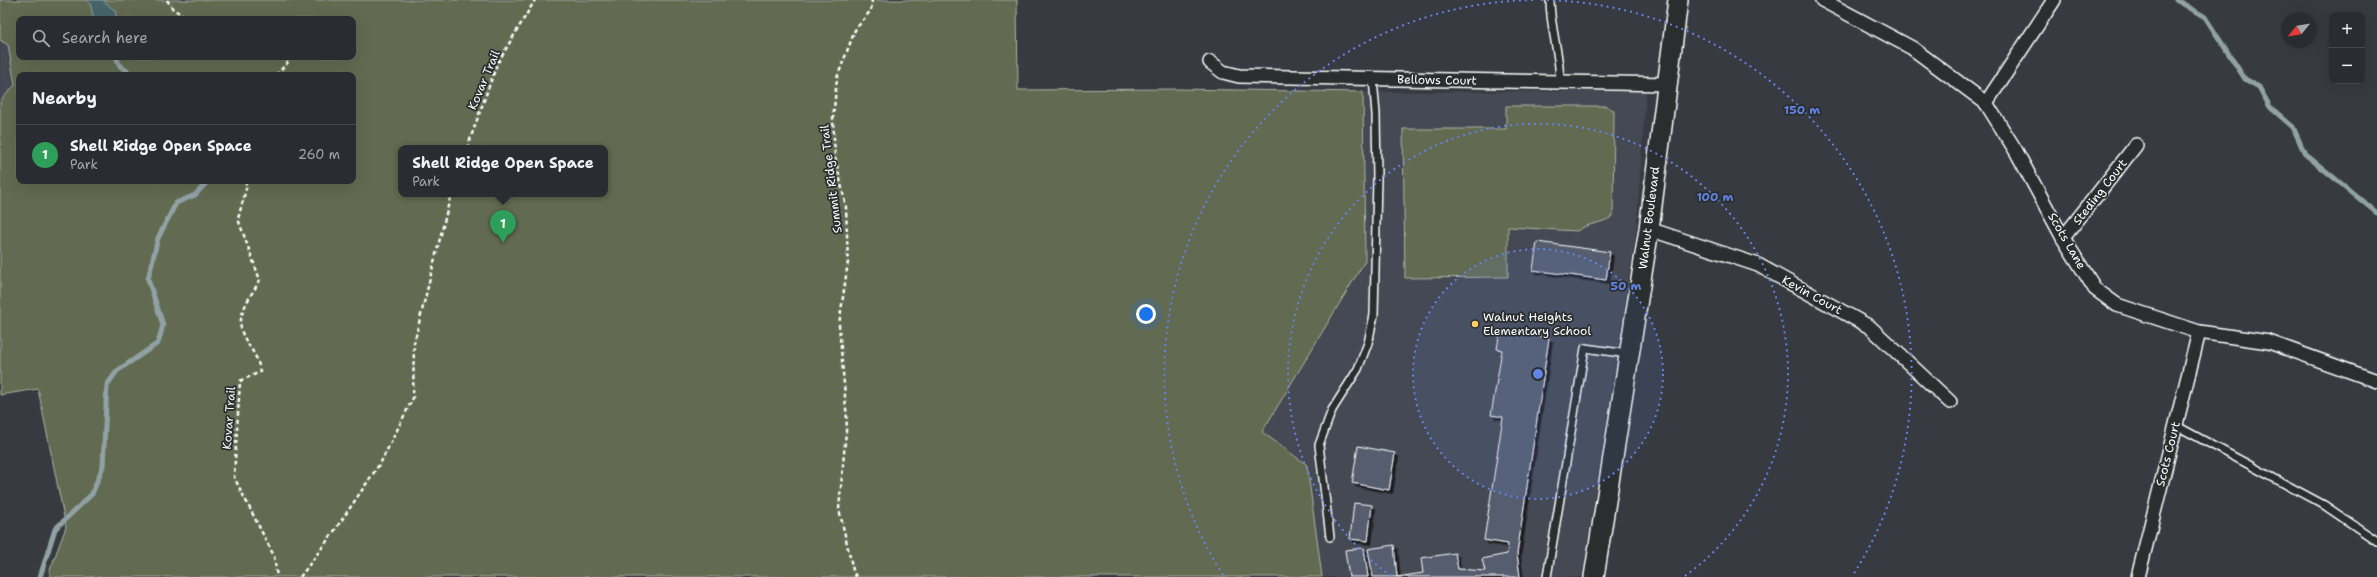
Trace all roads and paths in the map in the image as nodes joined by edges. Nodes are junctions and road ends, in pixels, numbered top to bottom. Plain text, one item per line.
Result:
1 (167, 0) edge
2 (536, 0) edge
3 (872, 0) edge
4 (1550, 0) edge
5 (1678, 0) edge
6 (1822, 0) edge
7 (2054, 0) edge
8 (185, 16) edge
9 (290, 60) edge
10 (1210, 62) dead end
11 (279, 72) edge
12 (1373, 79) junction
13 (1560, 82) junction
14 (1668, 84) junction
15 (1986, 103) junction
16 (468, 145) edge
17 (2136, 145) dead end
18 (246, 184) edge
19 (450, 197) edge
20 (1649, 229) junction
21 (2063, 238) junction
22 (2198, 332) junction
23 (1628, 354) junction
24 (2377, 381) edge
25 (1950, 402) dead end
26 (2176, 425) junction
27 (1330, 537) dead end
28 (2377, 542) edge
29 (277, 577) edge
30 (300, 577) edge
31 (856, 577) edge
32 (1547, 577) edge
33 (1594, 577) edge
34 (2138, 577) edge

1 - 8 path
2 - 16 path, Kovar Trail
3 - 31 path, Summit Ridge Trail
4 - 13 lane
5 - 14 street, Walnut Boulevard
6 - 15 street, Scots Lane
7 - 15 street
9 - 11 path
10 - 12 street, Bellows Court
12 - 13 street, Bellows Court
12 - 27 lane
13 - 14 street, Bellows Court
14 - 20 street, Walnut Boulevard
15 - 21 street, Scots Lane
17 - 21 street, Steding Court
18 - 29 path, Kovar Trail
19 - 30 path
20 - 23 street, Walnut Boulevard
20 - 25 street, Kevin Court
21 - 22 street, Scots Lane
22 - 24 street, Scots Lane
22 - 26 street, Scots Court
23 - 32 lane
23 - 33 street, Walnut Boulevard
26 - 28 lane
26 - 34 street, Scots Court

